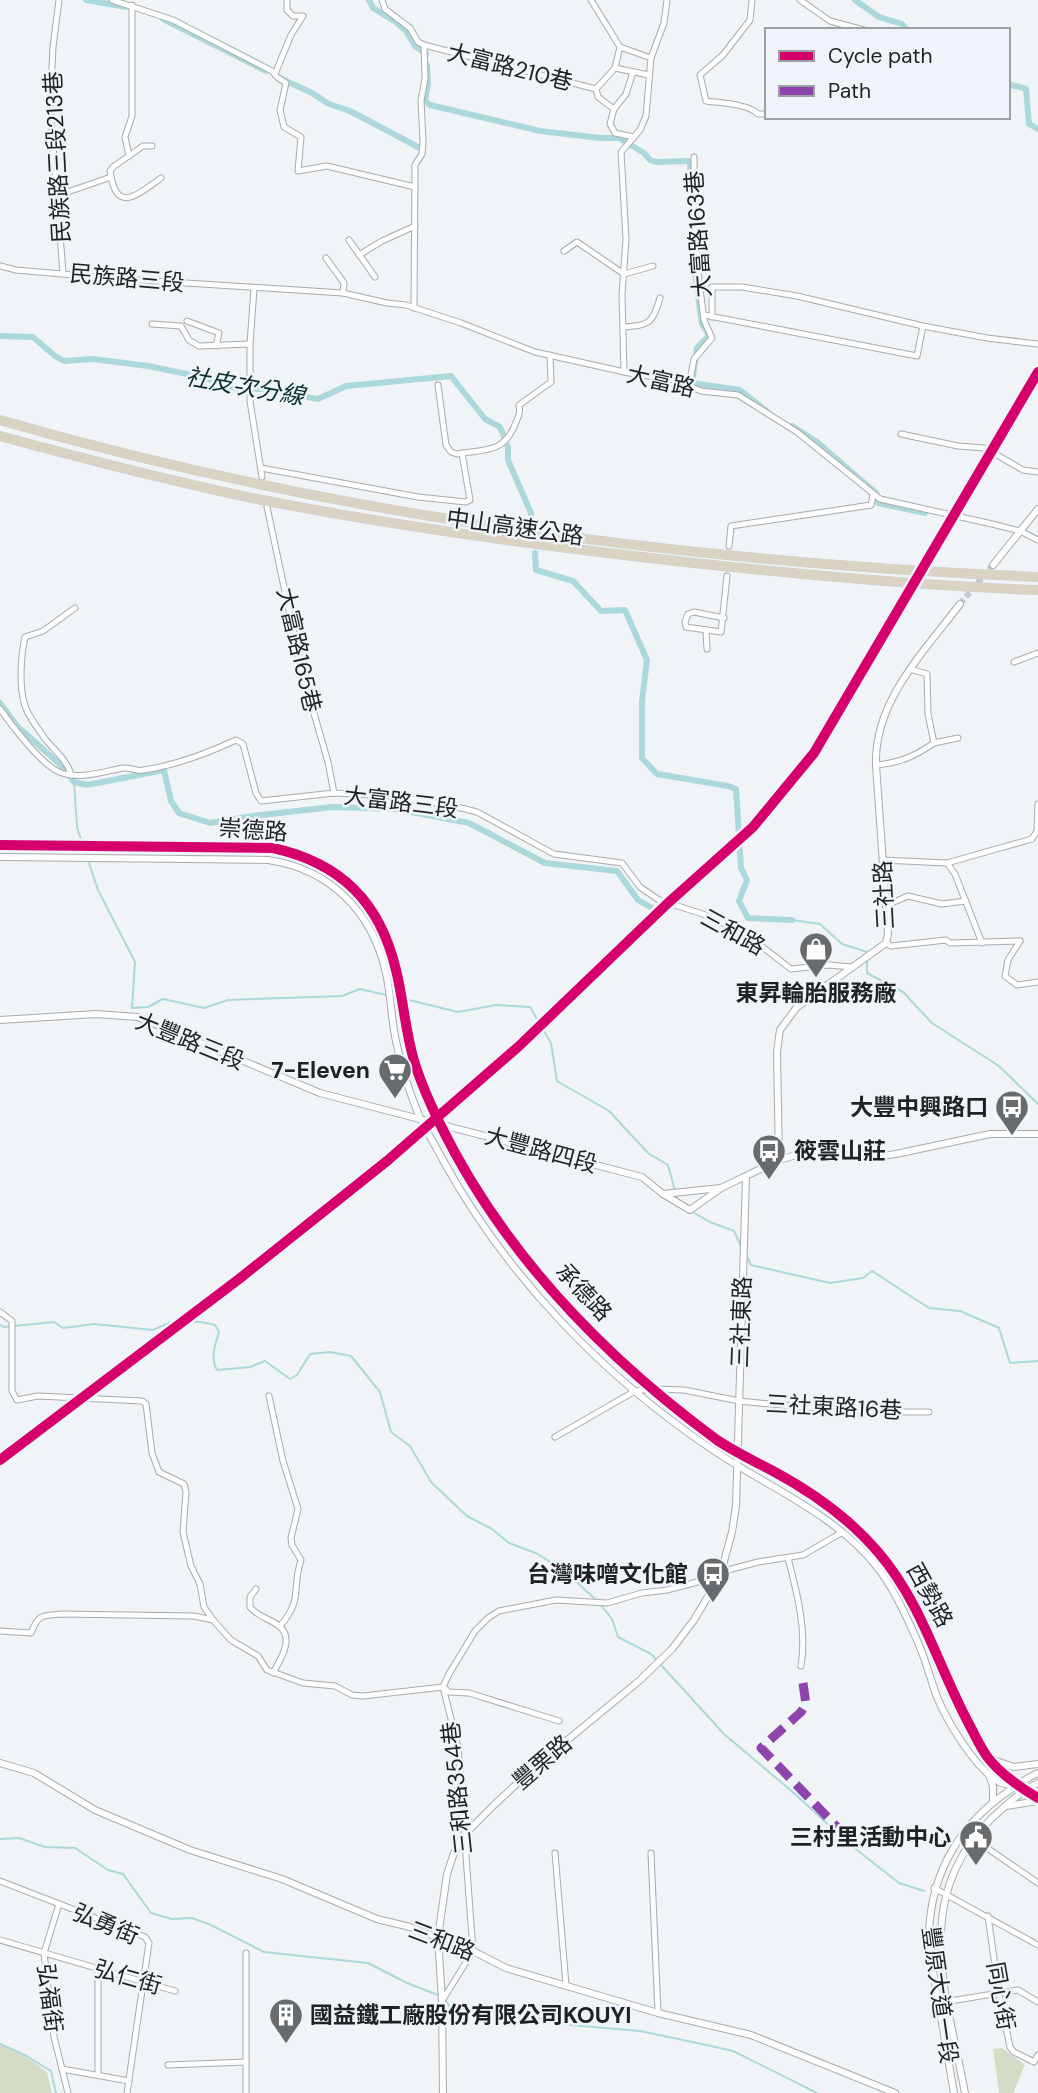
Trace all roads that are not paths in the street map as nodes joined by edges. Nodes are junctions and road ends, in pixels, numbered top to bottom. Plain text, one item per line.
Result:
1 (59, 0) edge
2 (112, 0) edge
3 (287, 0) edge
4 (383, 0) edge
5 (591, 0) edge
6 (667, 0) edge
7 (752, 0) edge
8 (800, 0) edge
9 (132, 5) junction
10 (856, 28) edge
11 (424, 46) junction
12 (620, 47) junction
13 (651, 58) junction
14 (615, 68) junction
15 (633, 72) junction
16 (275, 74) junction
17 (649, 75) junction
18 (596, 89) junction
19 (614, 109) junction
20 (765, 114) edge
21 (634, 137) junction
22 (152, 145) dead end
23 (129, 156) junction
24 (694, 157) dead end
25 (111, 177) junction
26 (161, 178) dead end
27 (415, 187) junction
28 (56, 196) junction
29 (415, 226) junction
30 (349, 240) dead end
31 (564, 251) dead end
32 (359, 255) junction
33 (326, 258) dead end
34 (0, 266) edge
35 (653, 266) dead end
36 (64, 273) junction
37 (624, 274) junction
38 (375, 277) dead end
39 (254, 289) junction
40 (343, 293) junction
41 (660, 298) dead end
42 (414, 308) junction
43 (704, 315) junction
44 (712, 317) junction
45 (187, 321) dead end
46 (152, 324) dead end
47 (923, 326) junction
48 (623, 327) junction
49 (250, 344) junction
50 (1038, 344) edge
51 (216, 346) junction
52 (550, 355) junction
53 (624, 372) junction
54 (438, 385) dead end
55 (689, 386) junction
56 (0, 420) edge
57 (901, 434) dead end
58 (0, 436) edge
59 (462, 453) junction
60 (261, 468) junction
61 (1038, 472) edge
62 (262, 477) dead end
63 (873, 495) junction
64 (267, 507) dead end
65 (1038, 509) edge
66 (1020, 531) junction
67 (1038, 540) edge
68 (729, 546) dead end
69 (993, 565) tunnel mouth
70 (727, 576) dead end
71 (1038, 577) edge
72 (1038, 590) edge
73 (960, 604) tunnel mouth
74 (75, 608) dead end
75 (724, 618) junction
76 (706, 631) junction
77 (707, 649) dead end
78 (1038, 653) edge
79 (1014, 662) dead end
80 (910, 669) junction
81 (0, 709) edge
82 (958, 738) dead end
83 (934, 744) junction
84 (876, 765) junction
85 (71, 775) junction
86 (334, 793) junction
87 (1038, 804) edge
88 (0, 845) edge
89 (0, 857) edge
90 (882, 860) junction
91 (622, 863) joint
92 (947, 863) junction
93 (966, 901) junction
94 (887, 905) junction
95 (886, 943) junction
96 (982, 943) junction
97 (854, 968) junction
98 (1038, 982) edge
99 (0, 1020) edge
100 (292, 1083) joint
101 (420, 1117) junction
102 (439, 1122) junction
103 (1038, 1134) edge
104 (779, 1160) junction
105 (747, 1177) junction
106 (721, 1188) junction
107 (663, 1194) junction
108 (0, 1312) edge
109 (653, 1389) junction
110 (635, 1391) junction
111 (269, 1396) dead end
112 (739, 1401) junction
113 (929, 1412) dead end
114 (555, 1437) dead end
115 (739, 1454) junction
116 (738, 1467) junction
117 (841, 1533) junction
118 (788, 1558) junction
119 (720, 1576) junction
120 (256, 1589) dead end
121 (213, 1620) junction
122 (280, 1626) junction
123 (0, 1631) edge
124 (801, 1666) dead end
125 (273, 1673) junction
126 (443, 1687) junction
127 (559, 1721) dead end
128 (986, 1755) junction
129 (0, 1763) edge
130 (1038, 1765) edge
131 (1038, 1773) edge
132 (989, 1775) junction
133 (1038, 1783) edge
134 (1018, 1786) junction
135 (1024, 1791) junction
136 (1038, 1800) edge
137 (993, 1802) junction
138 (1004, 1806) junction
139 (463, 1836) junction
140 (974, 1839) junction
141 (555, 1853) dead end
142 (651, 1853) dead end
143 (0, 1881) edge
144 (1038, 1883) edge
145 (934, 1888) junction
146 (945, 1895) junction
147 (59, 1904) junction
148 (988, 1916) junction
149 (438, 1937) junction
150 (0, 1940) edge
151 (1038, 1945) edge
152 (473, 1951) junction
153 (246, 1952) dead end
154 (44, 1953) junction
155 (98, 1969) junction
156 (143, 1983) junction
157 (566, 1985) junction
158 (175, 1991) dead end
159 (999, 1994) junction
160 (442, 2001) junction
161 (948, 2001) junction
162 (1038, 2002) edge
163 (938, 2003) junction
164 (658, 2012) junction
165 (1038, 2055) edge
166 (246, 2062) junction
167 (168, 2065) dead end
168 (62, 2069) junction
169 (98, 2075) junction
170 (129, 2081) junction
171 (68, 2093) edge
172 (127, 2093) edge
173 (246, 2093) edge
174 (443, 2093) edge
175 (895, 2093) edge
176 (954, 2093) edge
177 (965, 2093) edge

1 - 28 street, 民族路三段213巷
2 - 9 street
3 - 16 street
4 - 11 street, 大富路210巷
5 - 12 street
6 - 13 street
7 - 20 street
8 - 10 street
9 - 16 street
9 - 23 street
11 - 18 street, 大富路210巷
11 - 27 street, 大富路210巷
12 - 13 street
12 - 14 street
13 - 17 street
14 - 15 street
14 - 18 street
15 - 17 street
15 - 19 street
16 - 27 street
17 - 21 street
18 - 19 street
19 - 21 street
21 - 37 street
22 - 23 street
23 - 25 street
24 - 43 street, 大富路163巷
25 - 26 street
25 - 28 street
27 - 29 street, 大富路210巷
28 - 36 street, 民族路三段213巷
29 - 32 street
29 - 42 street, 大富路210巷
30 - 32 street
31 - 37 street
32 - 38 street
33 - 40 street
34 - 36 street, 民族路三段
35 - 37 street
36 - 39 street, 民族路三段
37 - 48 street
39 - 40 street, 大富路
39 - 49 street
40 - 42 street, 大富路
41 - 48 street
42 - 52 street, 大富路
43 - 44 street
43 - 55 street, 大富路163巷
44 - 47 street
44 - 47 street
45 - 51 street
46 - 51 street
47 - 50 street
48 - 53 street
49 - 51 street
49 - 60 street
52 - 53 street, 大富路
52 - 59 street
53 - 55 street, 大富路
54 - 59 street
55 - 63 street, 大富路
56 - 71 highway, 中山高速公路
57 - 61 street
58 - 72 highway, 中山高速公路
59 - 60 street
60 - 62 street
63 - 66 street, 大富路
63 - 68 street
64 - 86 street, 大富路165巷
65 - 66 street
66 - 67 street, 大富路
66 - 69 street
70 - 75 street
73 - 80 street, 三社路
74 - 85 street
75 - 76 street
75 - 76 street
76 - 77 street
78 - 79 street
80 - 83 street
80 - 84 street, 三社路
81 - 85 street
82 - 83 street
83 - 84 street
84 - 90 street, 三社路
85 - 86 street, 大富路三段
86 - 91 street, 大富路三段
87 - 92 street
88 - 102 street, 崇德路
89 - 101 street, 崇德路
90 - 92 street
90 - 94 street, 三社路
91 - 97 street, 三和路
92 - 93 street
93 - 94 street
93 - 96 street
94 - 95 street, 三社路
95 - 96 street
95 - 97 street, 三社路
96 - 98 street
97 - 104 street, 三社路
99 - 100 street, 大豐路三段
100 - 101 street, 大豐路四段
101 - 102 street, 大豐路四段
101 - 110 street, 承德路
102 - 107 street, 大豐路四段
102 - 109 street, 承德路
103 - 104 street, 大豐路四段
104 - 105 street, 大豐路四段
105 - 106 street, 大豐路四段
105 - 112 street, 三社東路
106 - 107 street, 大豐路四段
106 - 107 street, 大豐路四段
108 - 121 street
109 - 110 street, 三社東路16巷
109 - 112 street, 三社東路16巷
109 - 115 street, 承德路
110 - 114 street
110 - 116 street, 承德路
111 - 122 street
112 - 113 street, 三社東路16巷
112 - 115 street, 三社東路
115 - 116 street, 三社東路
115 - 128 street, 西勢路
116 - 117 street, 西勢路
116 - 119 street, 豐栗路
117 - 118 street
117 - 132 street, 西勢路
118 - 119 street
118 - 124 street
119 - 126 street
119 - 139 street, 豐栗路
120 - 122 street
121 - 123 street
121 - 125 street
122 - 125 street
125 - 126 street
126 - 127 street
126 - 139 street, 三和路354巷
128 - 130 street
128 - 134 street, 西勢路
129 - 149 street, 三和路
131 - 134 street, 豐原大道一段
132 - 134 street, 西勢路
132 - 137 street
133 - 135 street, 豐原大道一段
134 - 135 street, 西勢路
134 - 137 street, 豐原大道一段
135 - 136 street, 西勢路
135 - 138 street, 豐原大道一段
136 - 138 street
137 - 145 street, 豐原大道一段
138 - 140 street, 豐原大道一段
139 - 149 street, 豐栗路
139 - 152 street, 三和路354巷
140 - 144 street
140 - 146 street, 豐原大道一段
141 - 157 street
142 - 164 street
143 - 147 street, 弘勇街
145 - 146 street
145 - 163 street, 豐原大道一段
146 - 148 street
146 - 161 street, 豐原大道一段
147 - 154 street, 弘福街
147 - 156 street, 弘勇街
148 - 151 street
148 - 159 street, 同心街
149 - 152 street, 三和路
149 - 160 street, 豐栗路
150 - 154 street, 弘仁街
152 - 157 street, 三和路
152 - 160 street
153 - 166 street
154 - 155 street, 弘仁街
154 - 168 street, 弘福街
155 - 156 street, 弘仁街
155 - 169 street
156 - 158 street, 弘仁街
156 - 170 street, 弘勇街
157 - 164 street, 三和路
159 - 161 street
159 - 162 street
159 - 165 street, 同心街
160 - 174 street, 豐栗路
161 - 163 street
161 - 177 street, 豐原大道一段
163 - 176 street, 豐原大道一段
164 - 175 street, 三和路
166 - 167 street
166 - 173 street
168 - 169 street
168 - 171 street, 弘福街
169 - 170 street
170 - 172 street, 弘勇街

